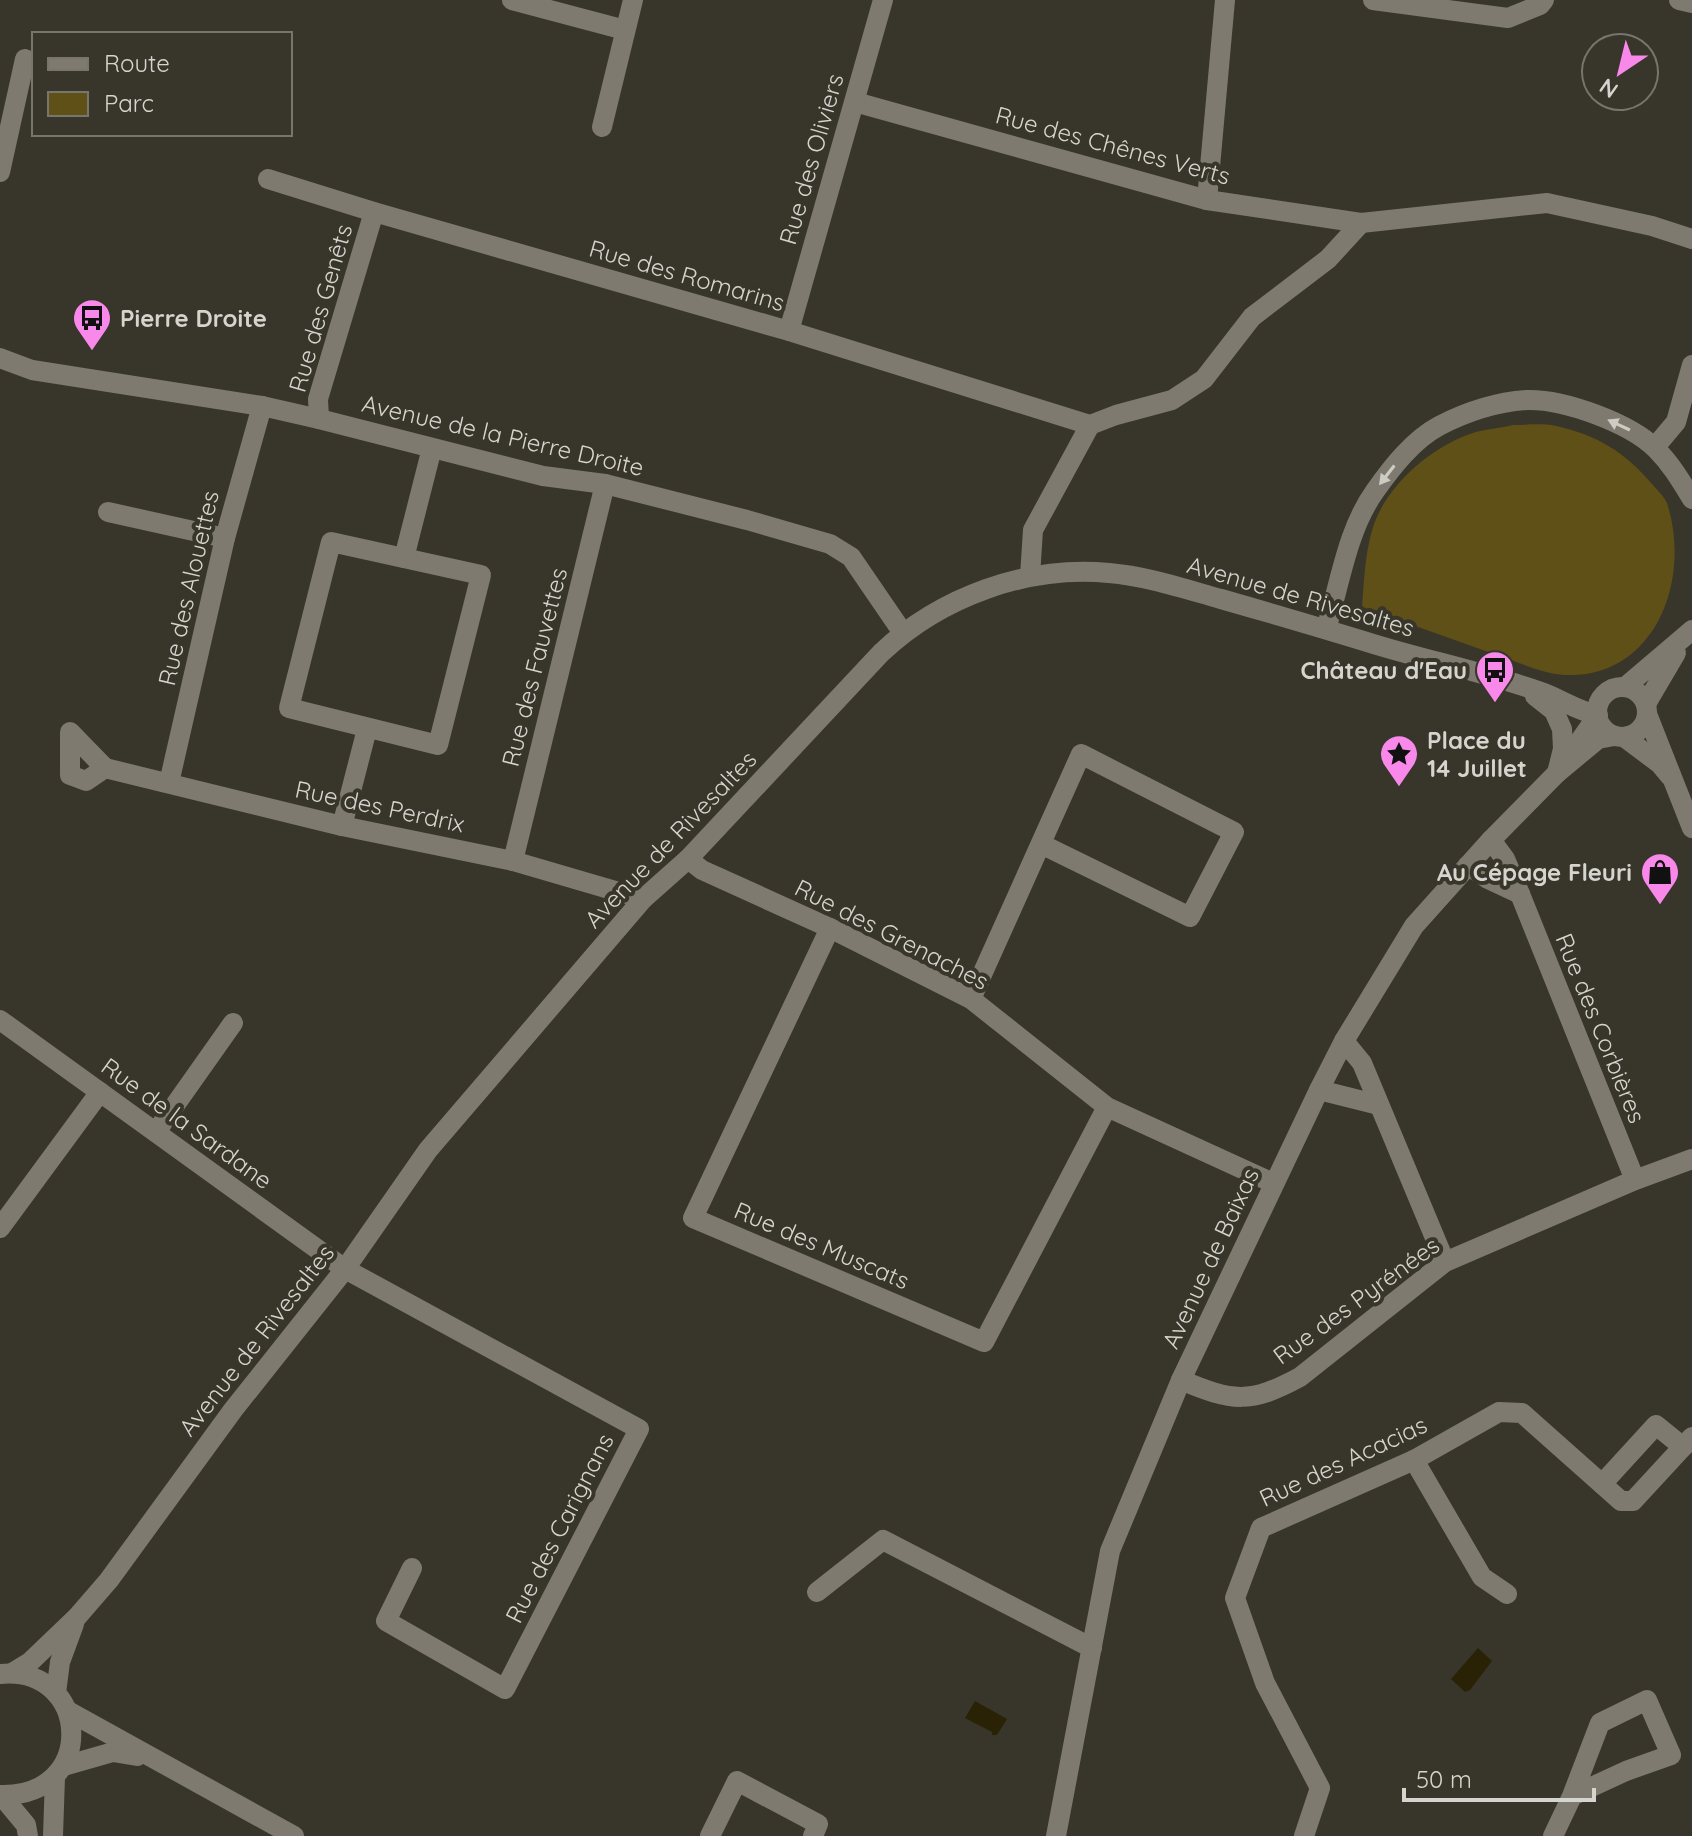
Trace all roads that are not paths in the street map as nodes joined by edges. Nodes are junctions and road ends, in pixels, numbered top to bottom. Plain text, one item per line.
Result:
1 (512, 0) edge
2 (633, 0) edge
3 (883, 0) edge
4 (1225, 0) edge
5 (1373, 0) edge
6 (1544, 0) edge
7 (1679, 0) edge
8 (1692, 3) edge
9 (625, 30) junction
10 (25, 59) dead end
11 (855, 102) junction
12 (602, 127) dead end
13 (0, 172) edge
14 (268, 179) dead end
15 (1207, 200) junction
16 (374, 212) junction
17 (1361, 223) junction
18 (1692, 239) edge
19 (789, 331) junction
20 (0, 358) edge
21 (1692, 365) edge
22 (262, 406) junction
23 (319, 419) junction
24 (1090, 425) junction
25 (1655, 447) junction
26 (432, 448) junction
27 (605, 484) junction
28 (1692, 499) edge
29 (108, 512) dead end
30 (225, 538) junction
31 (404, 558) junction
32 (1030, 576) junction
33 (1326, 629) junction
34 (903, 633) junction
35 (1691, 633) edge
36 (1617, 688) junction
37 (1532, 690) junction
38 (1647, 709) junction
39 (1598, 715) junction
40 (367, 729) junction
41 (1619, 736) junction
42 (105, 768) dead end
43 (1557, 773) junction
44 (169, 783) junction
45 (1675, 783) junction
46 (342, 826) junction
47 (1692, 828) edge
48 (1491, 840) junction
49 (1041, 844) junction
50 (688, 859) junction
51 (513, 861) junction
52 (1468, 865) junction
53 (1520, 894) junction
54 (643, 899) junction
55 (830, 928) junction
56 (971, 999) junction
57 (0, 1020) edge
58 (233, 1023) dead end
59 (1344, 1041) junction
60 (1319, 1090) junction
61 (100, 1092) junction
62 (1379, 1105) junction
63 (1107, 1107) junction
64 (156, 1132) junction
65 (1692, 1159) edge
66 (1635, 1180) junction
67 (1273, 1183) junction
68 (0, 1228) edge
69 (1445, 1262) junction
70 (345, 1269) junction
71 (1181, 1380) junction
72 (1687, 1442) edge
73 (1414, 1460) junction
74 (1602, 1484) junction
75 (412, 1568) dead end
76 (817, 1592) dead end
77 (1507, 1594) dead end
78 (77, 1617) junction
79 (1092, 1648) junction
80 (3, 1674) edge
81 (56, 1693) junction
82 (68, 1711) junction
83 (153, 1758) junction
84 (59, 1772) junction
85 (0, 1795) edge
86 (1572, 1796) junction
87 (28, 1836) edge
88 (53, 1836) edge
89 (294, 1836) edge
90 (710, 1836) edge
91 (813, 1836) edge
92 (1056, 1836) edge
93 (1304, 1836) edge
94 (1553, 1836) edge

1 - 9 street
2 - 9 street
3 - 11 street, Rue des Oliviers
4 - 15 street
5 - 6 street
7 - 8 street
9 - 12 street
10 - 13 street
11 - 15 street, Rue des Chênes Verts
11 - 19 street, Rue des Oliviers
14 - 16 street, Rue des Romarins
15 - 17 street, Rue des Chênes Verts
16 - 19 street, Rue des Romarins
16 - 23 street, Rue des Genêts
17 - 18 street, Rue des Chênes Verts
17 - 24 street
19 - 24 street, Rue des Romarins
20 - 22 street, Avenue de la Pierre Droite
21 - 25 street
22 - 23 street, Avenue de la Pierre Droite
22 - 30 street, Rue des Alouettes
23 - 26 street, Avenue de la Pierre Droite
24 - 32 street
25 - 28 street
25 -> 33 street
26 - 27 street, Avenue de la Pierre Droite
26 - 31 street
27 - 34 street, Avenue de la Pierre Droite
27 - 51 street, Rue des Fauvettes
29 - 30 street
30 - 44 street, Rue des Alouettes
31 - 40 street
31 - 40 street
32 - 33 street, Avenue de Rivesaltes
32 - 34 street, Avenue de Rivesaltes
33 - 37 street, Avenue de Rivesaltes
34 - 50 street, Avenue de Rivesaltes
35 - 36 street
35 - 38 street
36 - 37 street, Avenue de Rivesaltes
36 - 38 street
36 - 39 street
37 - 39 street, Avenue de Rivesaltes
37 - 43 street
38 - 41 street
38 - 45 street
39 - 41 street
39 - 43 street, Avenue de Baixas
40 - 46 street
41 - 43 street, Avenue de Baixas
41 - 45 street
42 - 44 street, Rue des Perdrix
43 - 48 street, Avenue de Baixas
44 - 46 street, Rue des Perdrix
45 - 47 street
46 - 51 street, Rue des Perdrix
48 - 52 street, Avenue de Baixas
48 - 53 street, Rue des Corbières
49 - 49 street
49 - 56 street
50 - 54 street, Avenue de Rivesaltes
50 - 55 street, Rue des Grenaches
51 - 54 street, Rue des Perdrix
52 - 53 street
52 - 59 street, Avenue de Baixas
53 - 66 street, Rue des Corbières
54 - 70 street, Avenue de Rivesaltes
55 - 56 street, Rue des Grenaches
55 - 63 street, Rue des Muscats
56 - 63 street, Rue des Grenaches
57 - 61 street, Rue de la Sardane
58 - 64 street
59 - 60 street, Avenue de Baixas
59 - 62 street
60 - 62 street
60 - 67 street, Avenue de Baixas
61 - 64 street, Rue de la Sardane
61 - 68 street
62 - 69 street
63 - 67 street, Rue des Grenaches
64 - 70 street, Rue de la Sardane
65 - 66 street, Rue des Pyrénées
66 - 69 street, Rue des Pyrénées
67 - 71 street, Avenue de Baixas
69 - 71 street, Rue des Pyrénées
70 - 75 street, Rue des Carignans
70 - 78 street, Avenue de Rivesaltes
71 - 79 street, Avenue de Baixas
72 - 74 street, Rue des Acacias
72 - 74 street, Rue des Acacias
73 - 74 street, Rue des Acacias
73 - 77 street
73 - 93 street, Rue des Acacias
76 - 79 street
78 - 80 street, Avenue de Rivesaltes
78 - 81 street, Avenue de Rivesaltes
79 - 92 street, Avenue de Baixas
80 - 81 street
81 - 82 street
82 - 83 street
82 - 84 street
83 - 84 street
83 - 89 street
84 - 85 street
84 - 88 street
85 - 87 street
86 - 86 street
86 - 94 street
90 - 91 street

